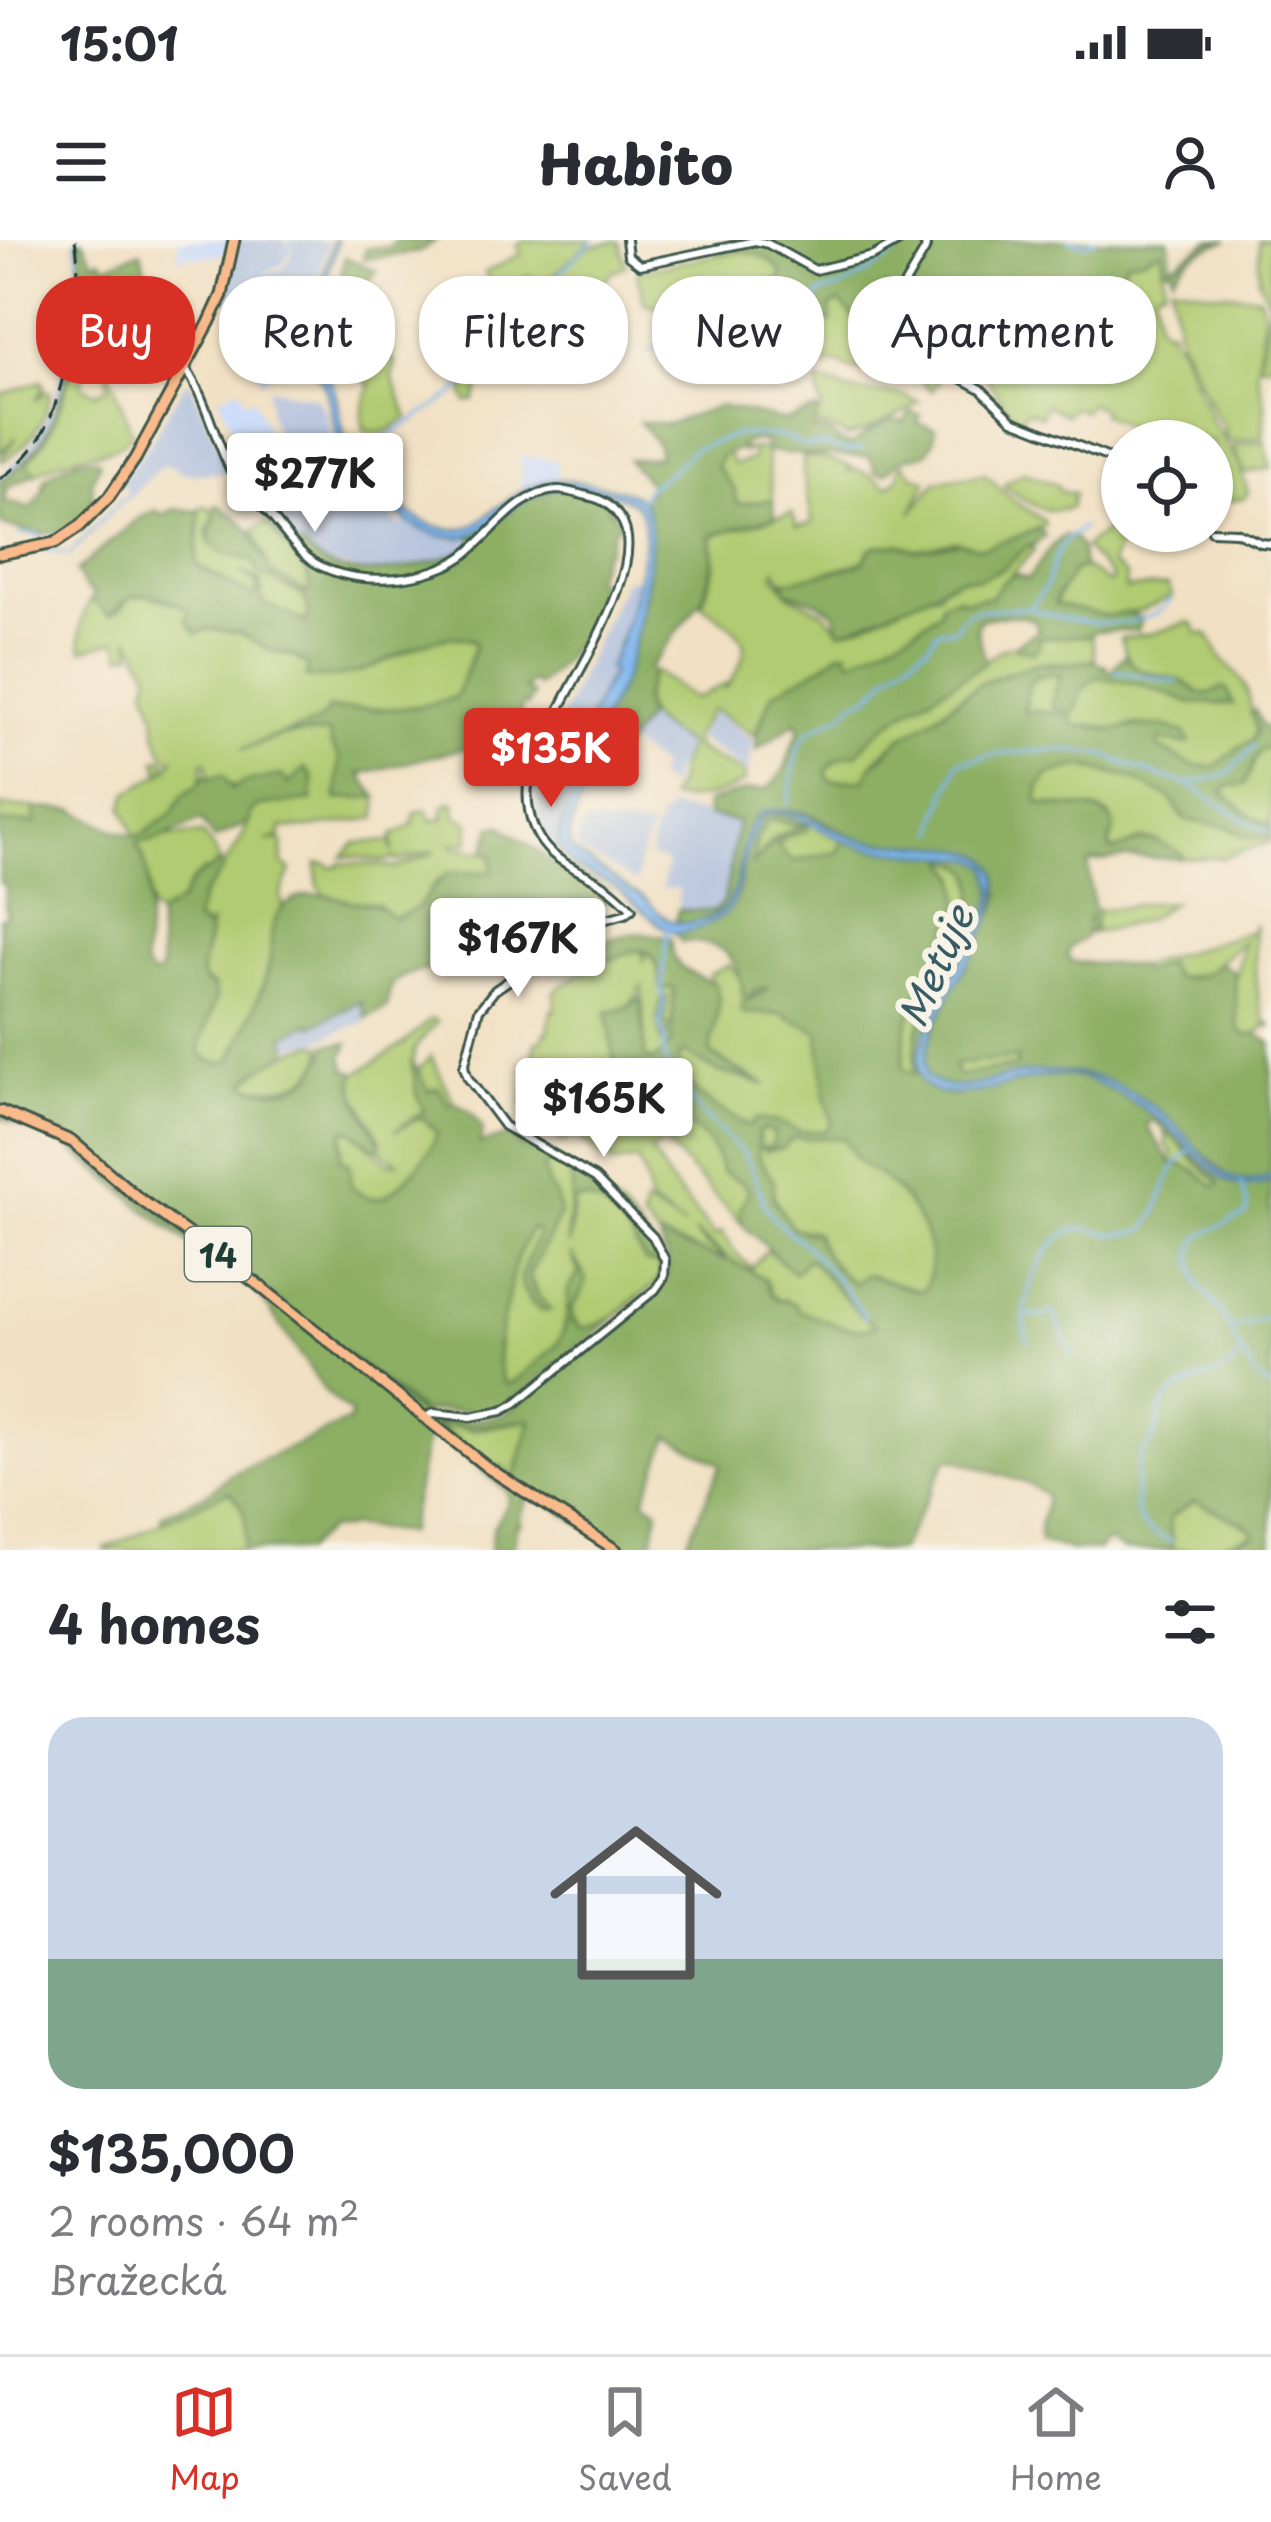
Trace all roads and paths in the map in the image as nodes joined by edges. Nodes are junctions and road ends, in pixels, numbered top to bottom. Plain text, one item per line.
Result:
1 (234, 240) edge
2 (626, 240) edge
3 (902, 240) edge
4 (921, 240) edge
5 (746, 242) edge
6 (195, 351) edge
7 (178, 384) edge
8 (194, 384) edge
9 (1101, 455) edge
10 (1233, 532) edge
11 (1271, 544) edge
12 (0, 554) edge
13 (0, 1111) edge
14 (424, 1418) junction
15 (616, 1550) edge

1 - 6 main road
2 - 5 street
3 - 5 street
4 - 9 street
7 - 12 main road
8 - 14 street
10 - 11 street
13 - 14 main road, 14
14 - 15 main road, 14

